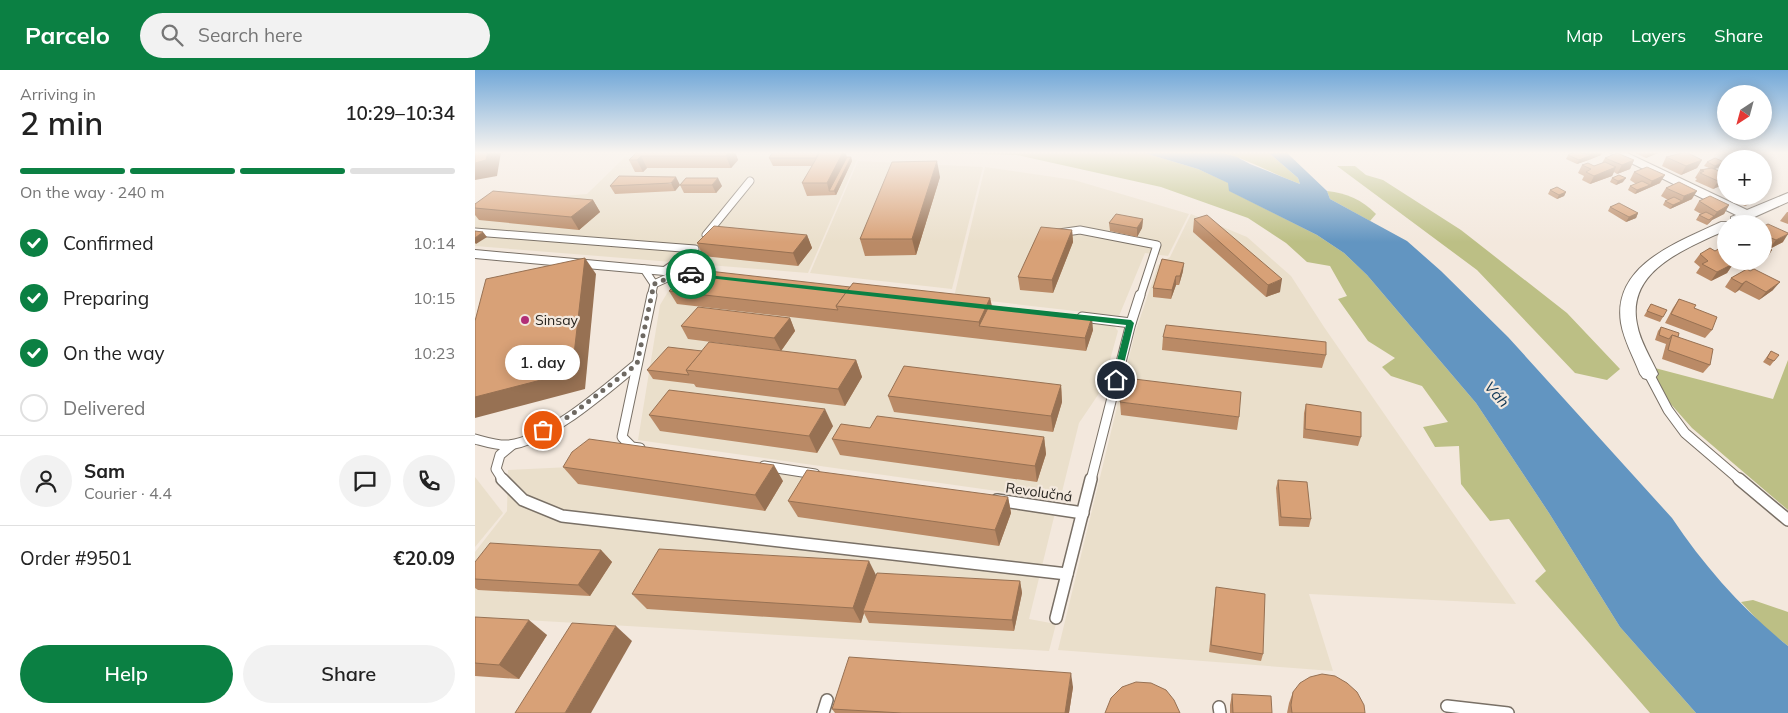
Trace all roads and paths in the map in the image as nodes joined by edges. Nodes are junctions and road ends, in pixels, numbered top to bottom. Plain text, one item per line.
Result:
1 (749, 182) edge
2 (1678, 182) edge
3 (1788, 197) edge
4 (1747, 215) edge
5 (1751, 215) edge
6 (1717, 230) edge
7 (475, 232) edge
8 (1052, 241) edge
9 (695, 249) junction
10 (475, 254) edge
11 (644, 269) junction
12 (664, 271) junction
13 (681, 273) junction
14 (710, 276) edge
15 (654, 284) junction
16 (1072, 316) edge
17 (1131, 323) junction
18 (637, 364) junction
19 (1649, 374) joint
20 (475, 439) edge
21 (512, 445) junction
22 (651, 449) edge
23 (749, 464) edge
24 (828, 475) edge
25 (985, 498) edge
26 (1083, 513) junction
27 (1788, 520) edge
28 (1067, 574) junction
29 (1056, 618) dead end
30 (827, 700) dead end
31 (1447, 706) dead end
32 (823, 713) edge
33 (1508, 713) edge

1 - 9 lane
2 - 4 street
3 - 5 street
6 - 19 street
7 - 9 lane
8 - 17 lane
9 - 12 lane
10 - 11 street
11 - 12 street
11 - 15 lane
12 - 13 lane
13 - 14 lane
13 - 15 lane
15 - 18 lane
16 - 17 lane
17 - 26 lane
18 - 21 lane
18 - 22 lane
19 - 27 lane
20 - 21 lane
21 - 28 lane
23 - 24 lane
25 - 26 lane, Revolučná
26 - 28 lane
28 - 29 lane
30 - 32 lane
31 - 33 lane

